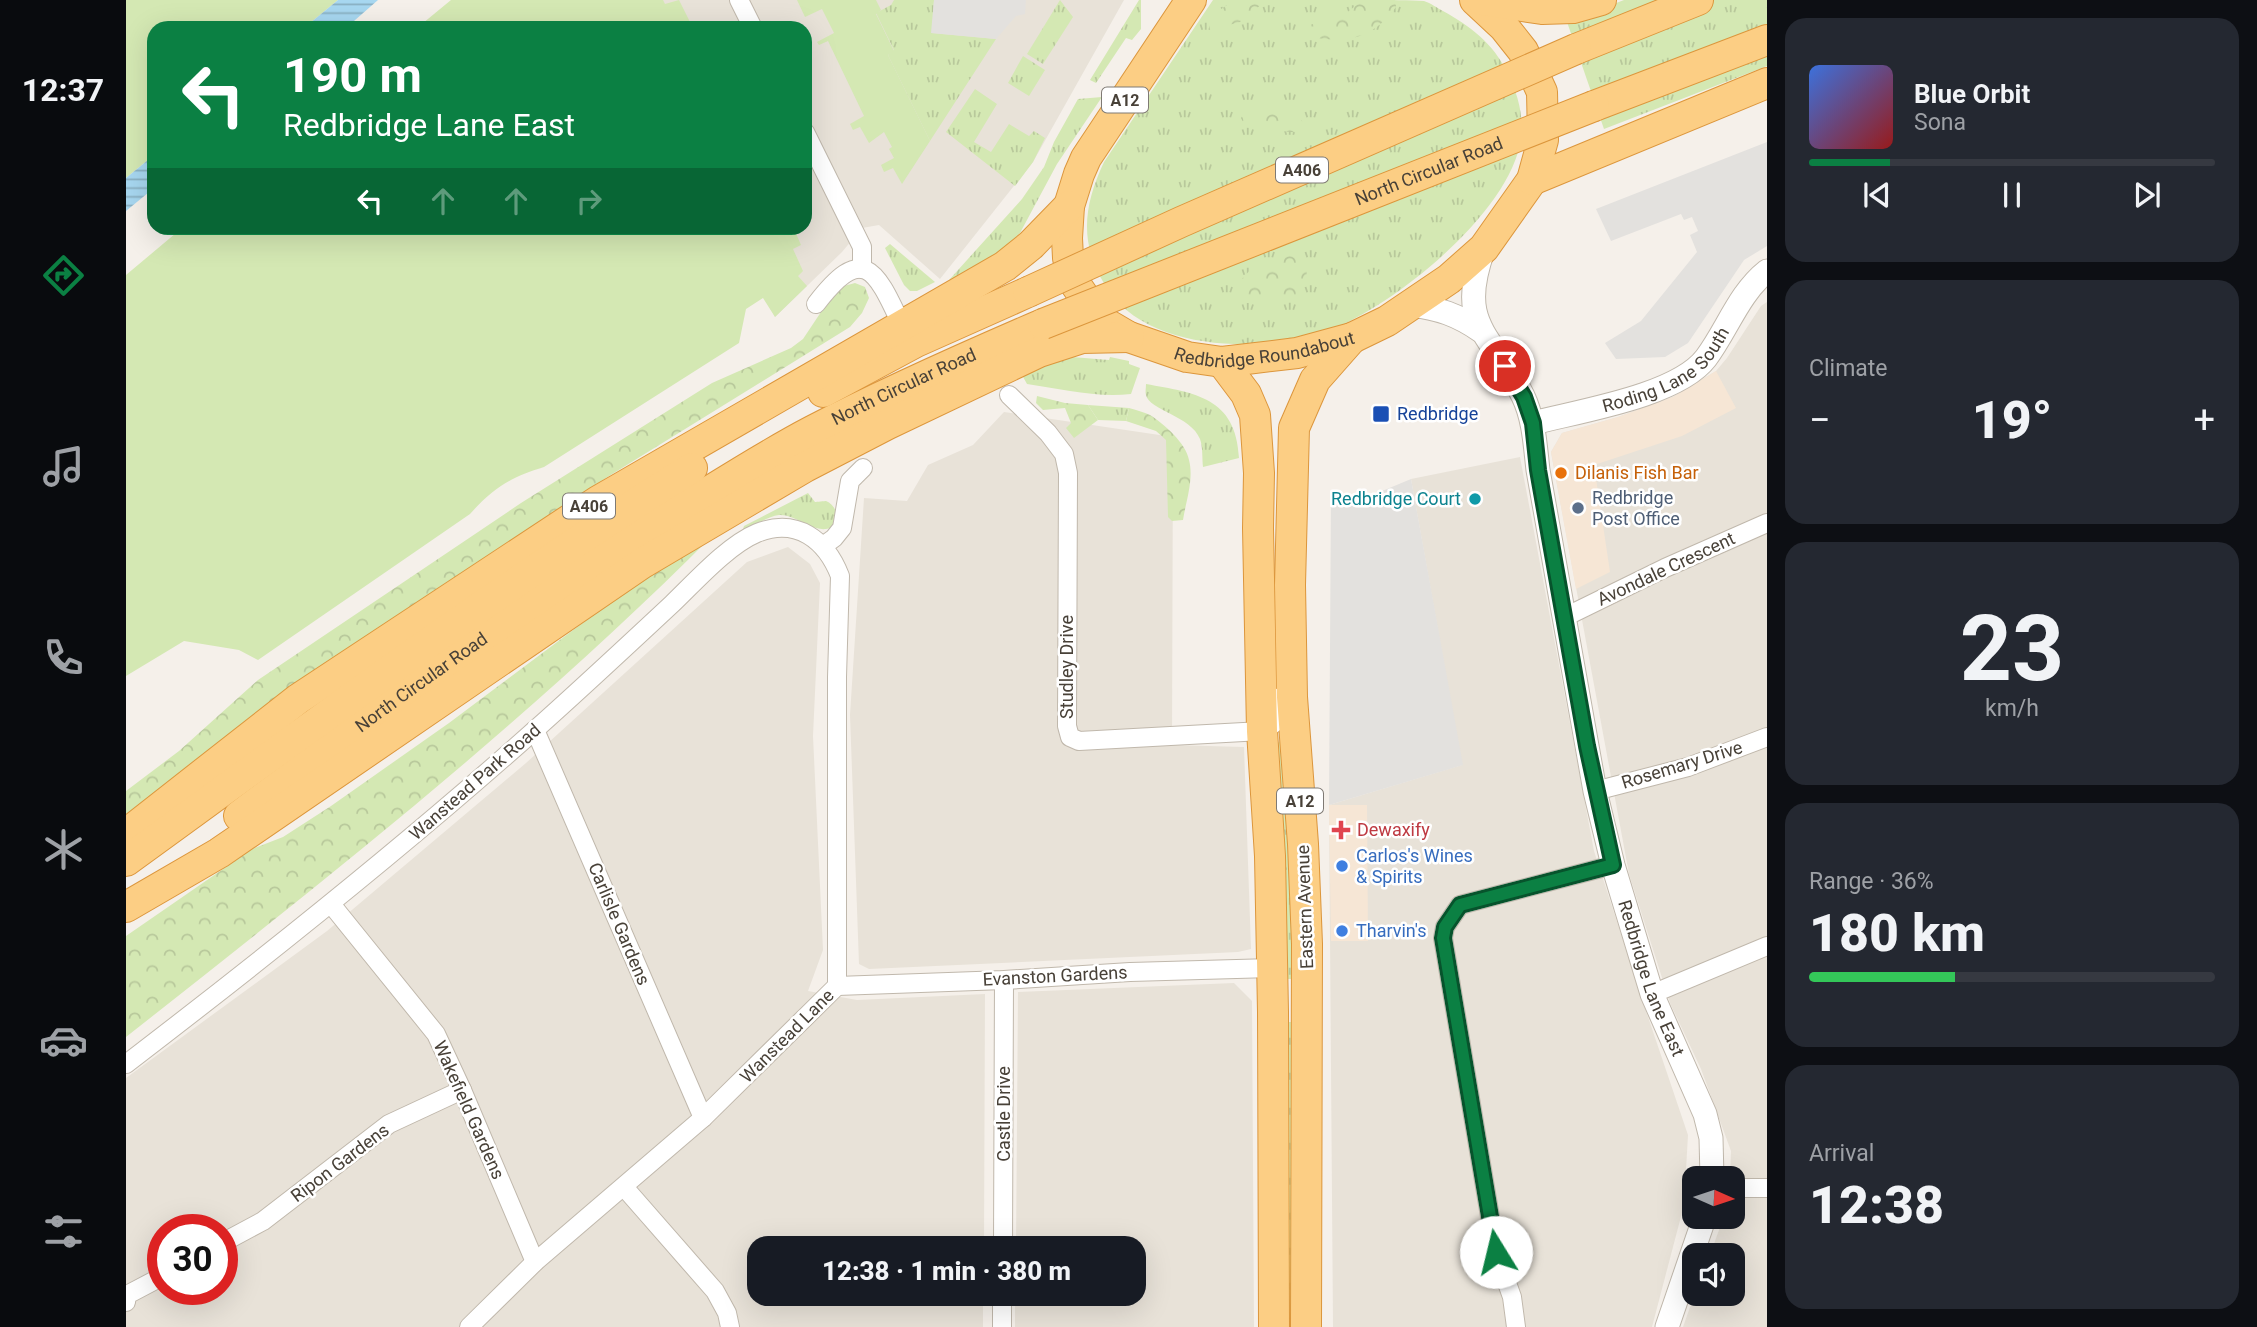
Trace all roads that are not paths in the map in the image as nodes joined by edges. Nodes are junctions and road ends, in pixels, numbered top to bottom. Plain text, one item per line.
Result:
1 (739, 0) edge
2 (1191, 0) edge
3 (1475, 0) edge
4 (1482, 0) edge
5 (1601, 0) edge
6 (1698, 0) edge
7 (750, 21) edge
8 (1767, 40) edge
9 (1767, 83) edge
10 (812, 146) edge
11 (1532, 180) junction
12 (1069, 206) junction
13 (1484, 248) junction
14 (862, 268) junction
15 (1764, 277) edge
16 (816, 304) dead end
17 (1411, 305) junction
18 (901, 324) junction
19 (1480, 331) junction
20 (1129, 337) junction
21 (1352, 338) junction
22 (1222, 362) junction
23 (1009, 395) dead end
24 (1533, 423) junction
25 (863, 468) dead end
26 (1767, 523) edge
27 (823, 546) junction
28 (1290, 585) junction
29 (1565, 617) junction
30 (535, 730) junction
31 (1262, 731) junction
32 (1767, 737) edge
33 (1595, 791) junction
34 (126, 834) edge
35 (126, 861) edge
36 (1613, 865) junction
37 (126, 895) edge
38 (331, 904) junction
39 (126, 907) edge
40 (1767, 946) edge
41 (1272, 968) junction
42 (1004, 980) junction
43 (837, 986) junction
44 (1653, 994) junction
45 (126, 1065) edge
46 (462, 1090) junction
47 (703, 1118) junction
48 (1712, 1166) edge
49 (624, 1187) junction
50 (1745, 1188) edge
51 (1767, 1188) edge
52 (1701, 1229) edge
53 (238, 1234) edge
54 (1003, 1236) edge
55 (535, 1262) junction
56 (147, 1284) edge
57 (126, 1301) edge
58 (1002, 1306) edge
59 (469, 1327) edge
60 (730, 1327) edge
61 (1002, 1327) edge
62 (1274, 1327) edge
63 (1306, 1327) edge
64 (1516, 1327) edge
65 (1667, 1327) edge

1 - 7 street
2 - 12 highway, Redbridge Roundabout / A12
3 - 11 highway, Redbridge Roundabout / A12
4 - 5 highway
6 - 35 highway, North Circular Road / A406, bridge
8 - 37 highway, North Circular Road / A406, bridge
9 - 11 highway
10 - 14 street
11 - 13 highway, Redbridge Roundabout / A12
12 - 18 highway, A406
12 - 20 highway, Redbridge Roundabout / A12
13 - 17 highway, Redbridge Roundabout / A12
13 - 19 street, Redbridge Lane East
14 - 16 street
14 - 18 street
15 - 24 street, Roding Lane South
17 - 19 street, Redbridge Lane East
17 - 21 highway, Redbridge Roundabout / A12
18 - 34 highway, A406
19 - 24 street, Redbridge Lane East
20 - 22 highway, Redbridge Roundabout / A12
20 - 39 highway
21 - 22 highway, Redbridge Roundabout / A12
21 - 28 highway, Eastern Avenue / A12
22 - 31 highway, Eastern Avenue / A12
23 - 31 street, Studley Drive
24 - 29 street, Redbridge Lane East
25 - 27 street
26 - 29 street, Avondale Crescent
27 - 30 street, Wanstead Park Road
27 - 43 street, Wanstead Lane
28 - 31 street
28 - 63 highway, Eastern Avenue / A12
29 - 33 street, Redbridge Lane East
30 - 38 street, Wanstead Park Road
30 - 47 street, Carlisle Gardens
31 - 41 highway, Eastern Avenue / A12
32 - 33 street, Rosemary Drive
33 - 36 street, Redbridge Lane East
36 - 44 street, Redbridge Lane East
36 - 64 street
38 - 45 street, Wanstead Park Road
38 - 46 street, Wakefield Gardens
40 - 44 street
41 - 42 street, Evanston Gardens
41 - 62 highway, Eastern Avenue / A12
42 - 43 street, Evanston Gardens
42 - 54 street, Castle Drive
43 - 47 street, Wanstead Lane
44 - 48 street, Redbridge Lane East
46 - 53 street, Ripon Gardens
46 - 55 street, Wakefield Gardens
47 - 49 street, Wanstead Lane
49 - 55 street, Wanstead Lane
49 - 60 street
50 - 51 street
52 - 65 street
55 - 59 street, Wanstead Lane
56 - 57 street
58 - 61 street

